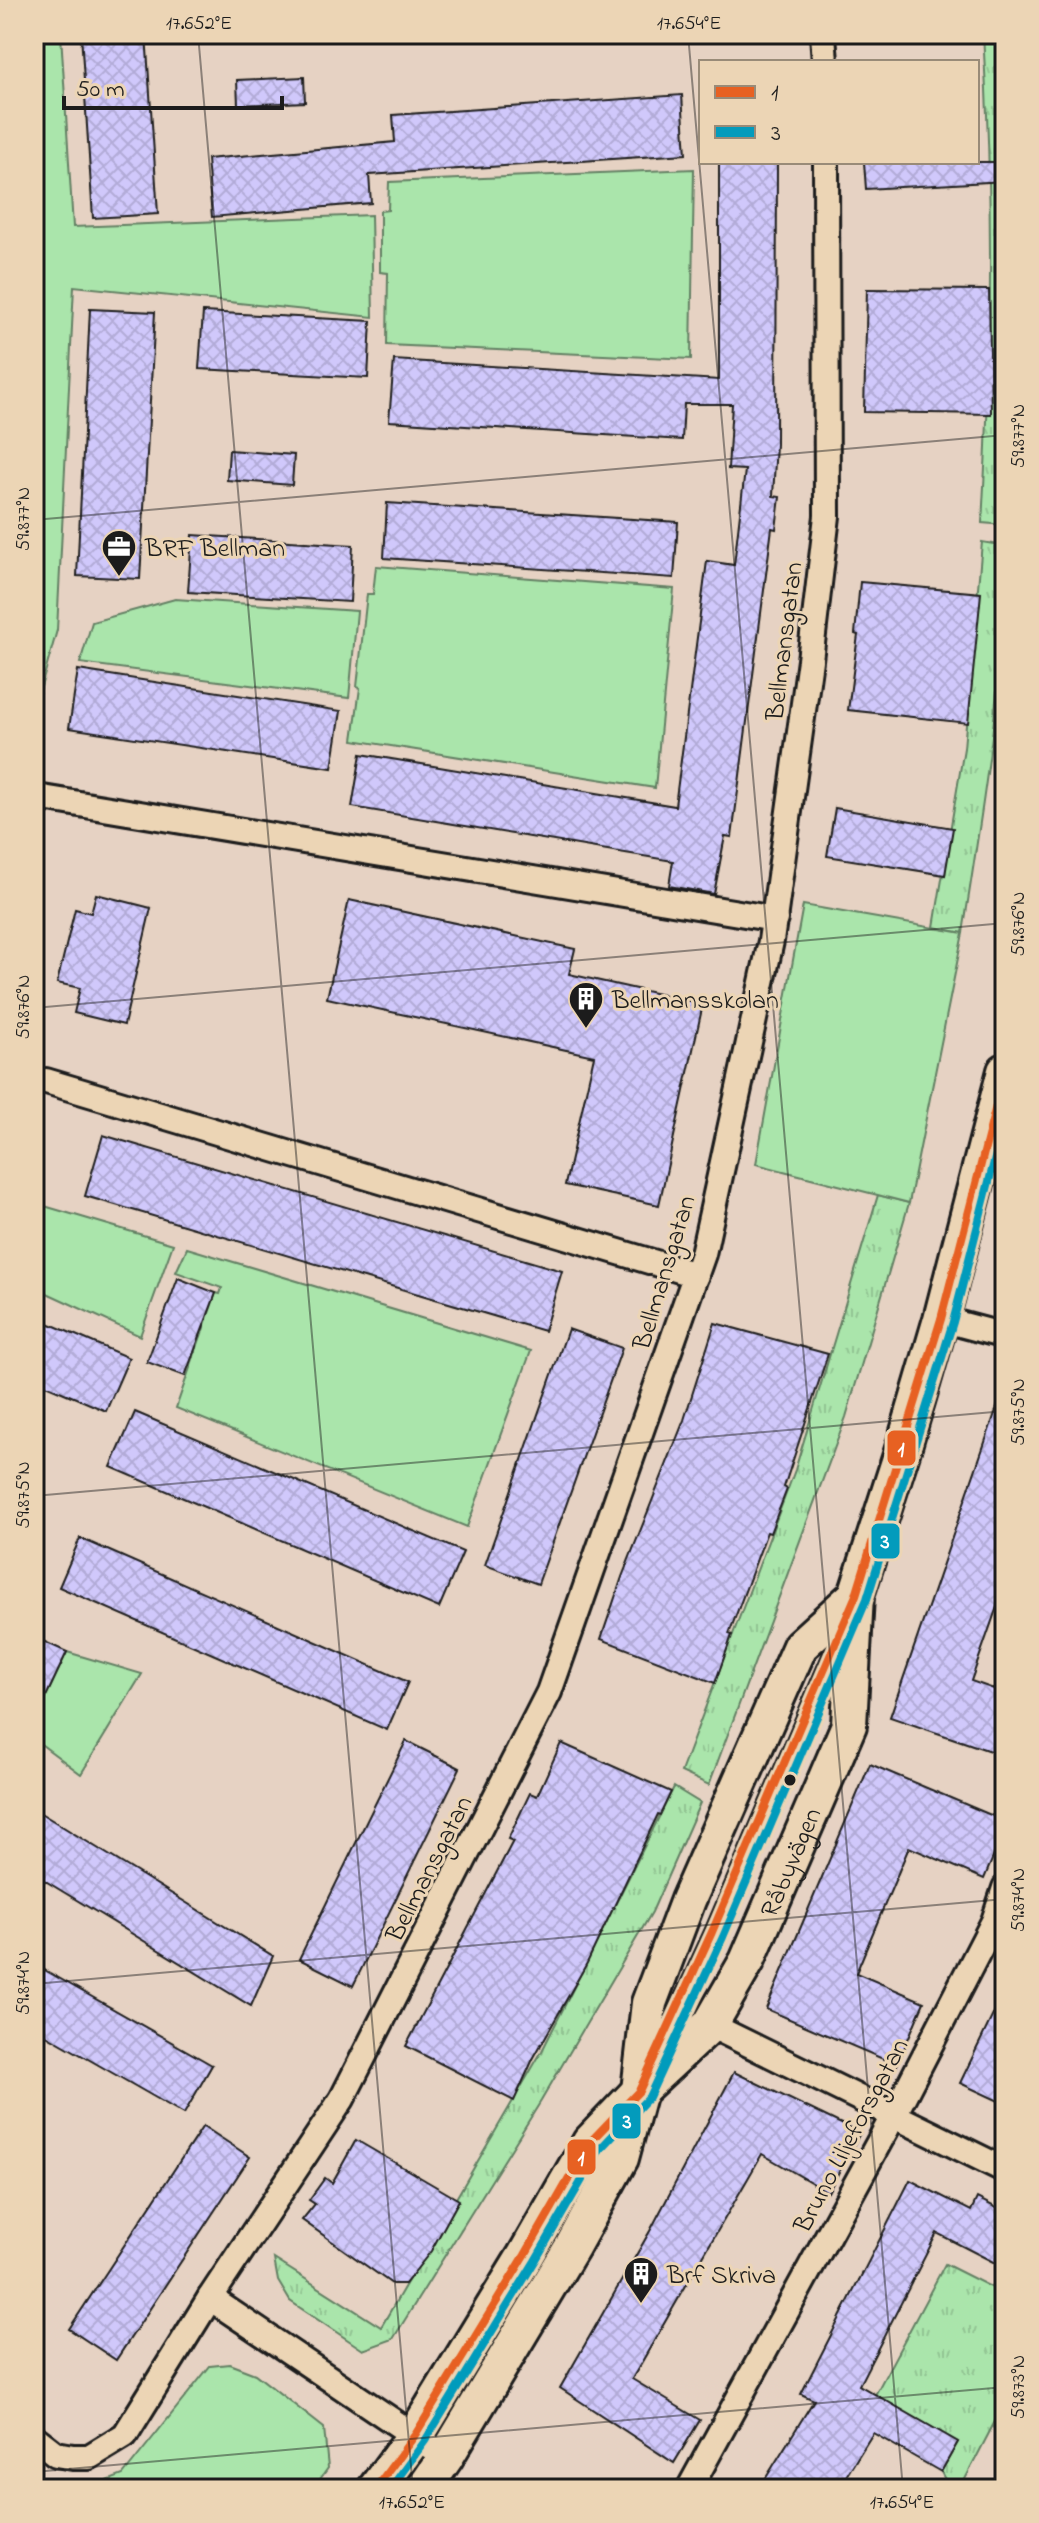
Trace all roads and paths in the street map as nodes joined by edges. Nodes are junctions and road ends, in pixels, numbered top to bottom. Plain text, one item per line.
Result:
1 (823, 34) edge
2 (825, 60) edge
3 (826, 164) edge
4 (43, 798) dead end
5 (775, 919) junction
6 (1005, 1071) edge
7 (46, 1081) dead end
8 (696, 1275) junction
9 (941, 1319) junction
10 (1005, 1336) edge
11 (856, 1595) junction
12 (1005, 1888) edge
13 (710, 2025) junction
14 (639, 2091) junction
15 (895, 2113) junction
16 (1005, 2170) edge
17 (210, 2298) junction
18 (415, 2435) junction
19 (34, 2437) edge
20 (446, 2457) junction
21 (375, 2489) edge
22 (424, 2489) edge
23 (689, 2489) edge

1 - 2 street
3 - 5 street, Bellmansgatan
4 - 5 street
5 - 8 street, Bellmansgatan
6 - 9 main road, Råbyvägen
7 - 8 street
8 - 17 street, Bellmansgatan
9 - 10 street
9 - 11 main road, Råbyvägen
11 - 13 main road, Råbyvägen
11 - 14 main road, Råbyvägen
12 - 15 street, Bruno Liljeforsgatan
13 - 14 main road, Råbyvägen
13 - 15 street
14 - 18 main road, Råbyvägen
14 - 20 main road, Råbyvägen
15 - 16 street
15 - 23 street, Bruno Liljeforsgatan
17 - 18 street
17 - 19 street, Bellmansgatan
18 - 20 street
18 - 21 main road, Råbyvägen
20 - 22 main road, Råbyvägen

